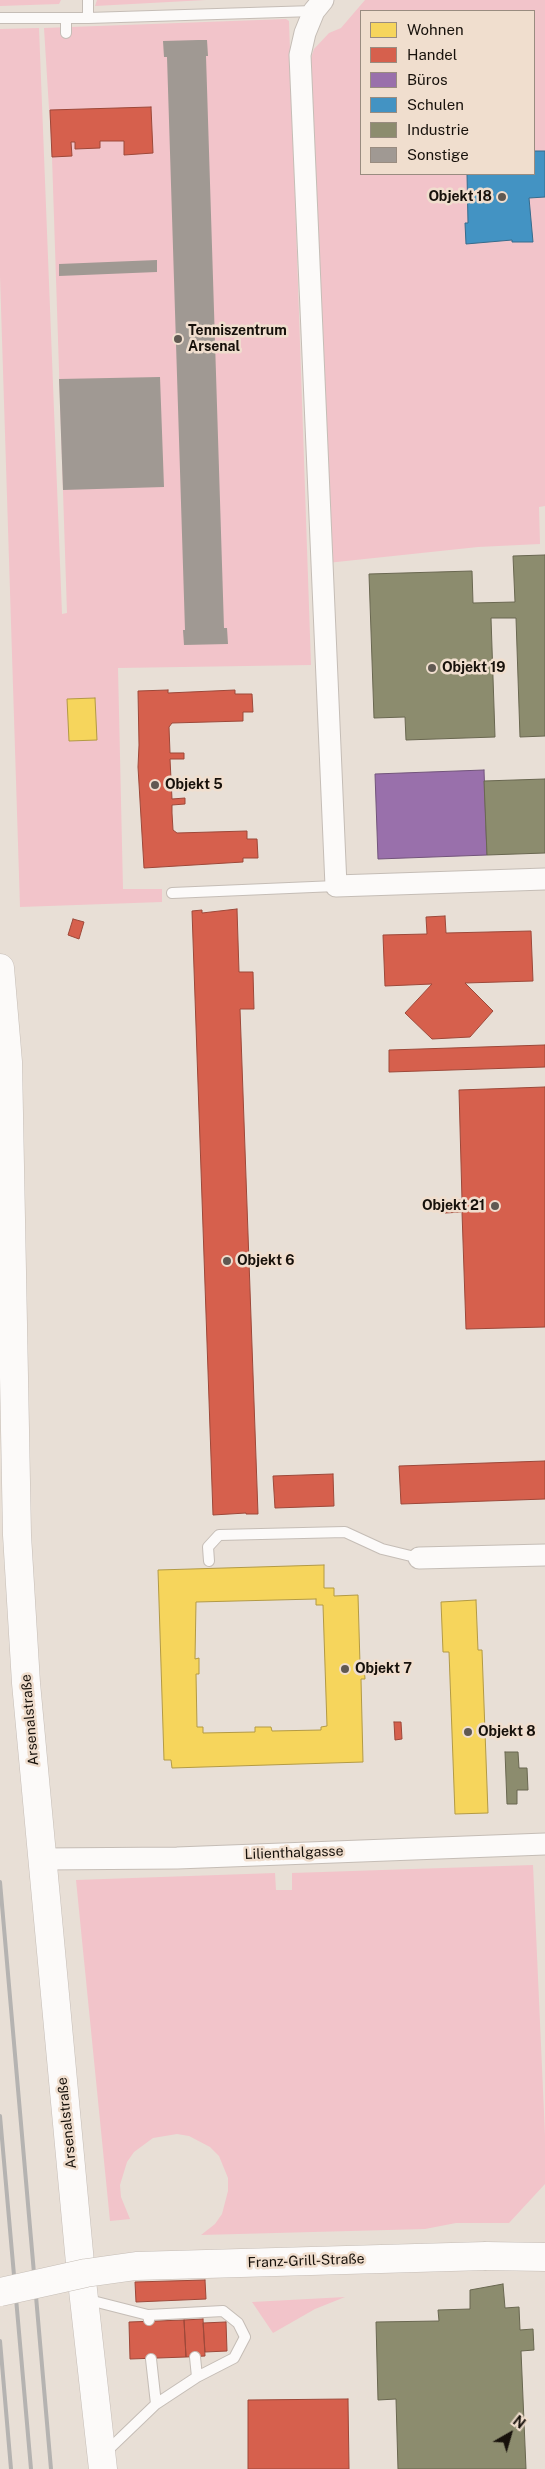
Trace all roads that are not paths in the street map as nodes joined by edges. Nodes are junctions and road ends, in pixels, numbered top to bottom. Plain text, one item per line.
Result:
1 (88, 0) edge
2 (319, 5) edge
3 (0, 18) edge
4 (66, 18) junction
5 (88, 18) junction
6 (66, 33) dead end
7 (545, 879) edge
8 (336, 886) junction
9 (172, 893) dead end
10 (0, 968) edge
11 (545, 1555) edge
12 (419, 1558) joint
13 (209, 1560) dead end
14 (545, 1844) edge
15 (43, 1859) junction
16 (545, 2257) edge
17 (0, 2292) edge
18 (85, 2299) junction
19 (195, 2357) dead end
20 (151, 2359) dead end
21 (197, 2377) junction
22 (156, 2404) junction
23 (102, 2463) edge

1 - 5 lane
2 - 5 lane
2 - 8 street
3 - 4 lane
4 - 5 lane
4 - 6 lane
7 - 8 street
8 - 9 lane
10 - 15 main road, Arsenalstraße
11 - 12 street
12 - 13 lane
14 - 15 street, Lilienthalgasse
15 - 18 main road, Arsenalstraße
16 - 17 main road, Franz-Grill-Straße, bridge
18 - 21 lane
18 - 23 main road, Arsenalstraße
19 - 21 lane
20 - 22 lane
21 - 22 lane
22 - 23 lane

